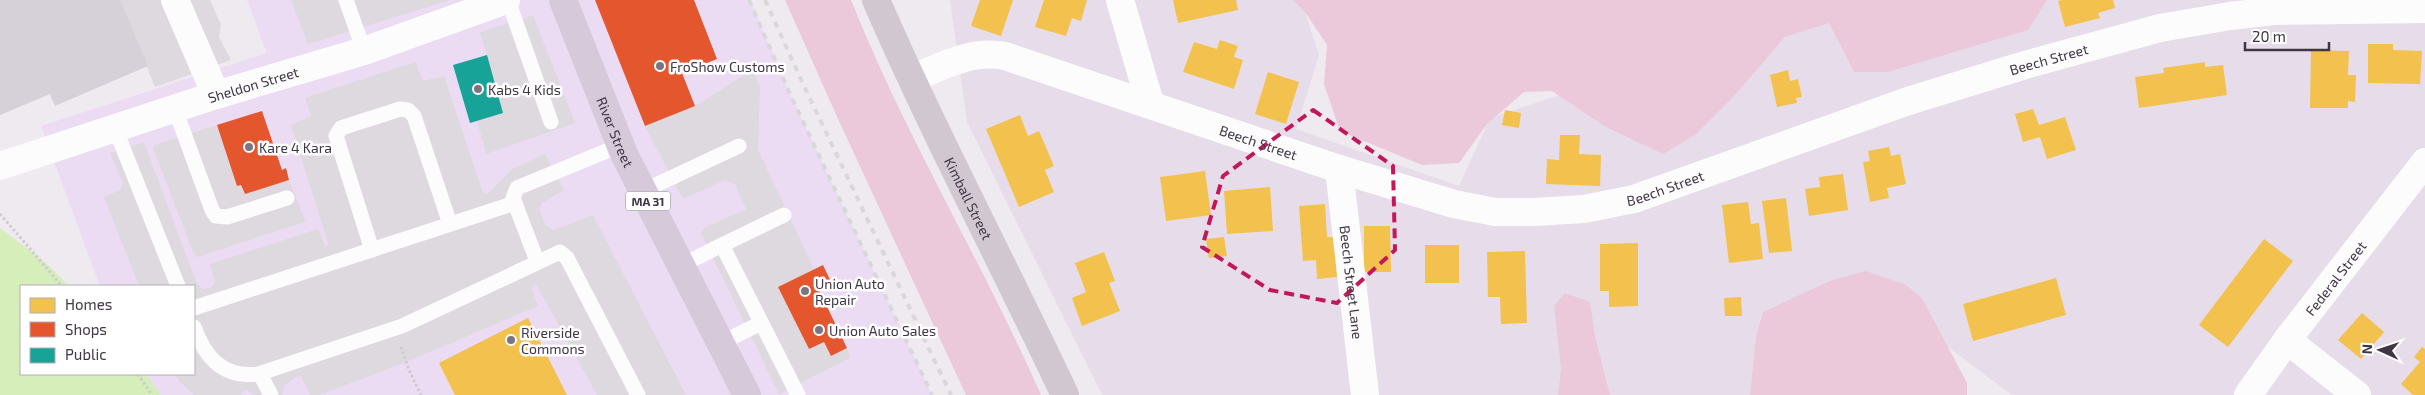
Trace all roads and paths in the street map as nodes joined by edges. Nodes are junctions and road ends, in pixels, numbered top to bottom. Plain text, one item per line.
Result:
1 (175, 0) edge
2 (346, 0) edge
3 (507, 0) edge
4 (563, 0) edge
5 (876, 0) edge
6 (1120, 0) edge
7 (459, 8) edge
8 (2425, 9) edge
9 (364, 51) junction
10 (910, 79) junction
11 (216, 95) junction
12 (1150, 104) junction
13 (175, 109) junction
14 (551, 122) dead end
15 (115, 128) junction
16 (621, 146) junction
17 (739, 146) dead end
18 (2425, 162) edge
19 (0, 166) edge
20 (1339, 169) junction
21 (643, 191) junction
22 (287, 198) dead end
23 (515, 203) junction
24 (0, 214) edge
25 (784, 215) dead end
26 (450, 224) junction
27 (722, 245) junction
28 (372, 250) junction
29 (537, 261) junction
30 (680, 266) junction
31 (61, 285) edge
32 (178, 285) edge
33 (195, 308) edge
34 (761, 323) junction
35 (195, 328) edge
36 (2287, 340) junction
37 (720, 343) junction
38 (409, 370) dead end
39 (260, 374) junction
40 (139, 375) edge
41 (794, 394) edge
42 (152, 395) edge
43 (271, 395) edge
44 (421, 395) edge
45 (638, 395) edge
46 (747, 395) edge
47 (1066, 395) edge
48 (1365, 395) edge
49 (2248, 395) edge
50 (2357, 395) edge

1 - 11 street
2 - 9 lane
3 - 7 street, Sheldon Street
3 - 14 lane
4 - 16 highway, River Street / MA 31
5 - 10 main road, Kimball Street
6 - 12 street
7 - 9 street, Sheldon Street
8 - 20 street, Beech Street
9 - 11 street, Sheldon Street
10 - 12 street, Beech Street
10 - 47 main road, Kimball Street
11 - 13 street, Sheldon Street
12 - 20 street, Beech Street
13 - 15 street, Sheldon Street
13 - 22 lane
15 - 19 street, Sheldon Street
15 - 32 lane
16 - 21 highway, River Street / MA 31
16 - 23 lane
17 - 21 lane
18 - 36 street, Federal Street
20 - 48 street, Beech Street Lane
21 - 30 highway, River Street / MA 31
23 - 26 lane
23 - 29 lane
24 - 31 path
25 - 27 lane
26 - 28 lane
26 - 28 lane
27 - 30 lane
27 - 34 lane
28 - 33 lane
29 - 39 lane
29 - 45 lane
30 - 37 highway, River Street / MA 31
34 - 37 lane
34 - 41 lane
35 - 39 lane
36 - 49 street, Federal Street
36 - 50 street
37 - 46 highway, River Street / MA 31
38 - 44 path
39 - 43 lane
40 - 42 path

